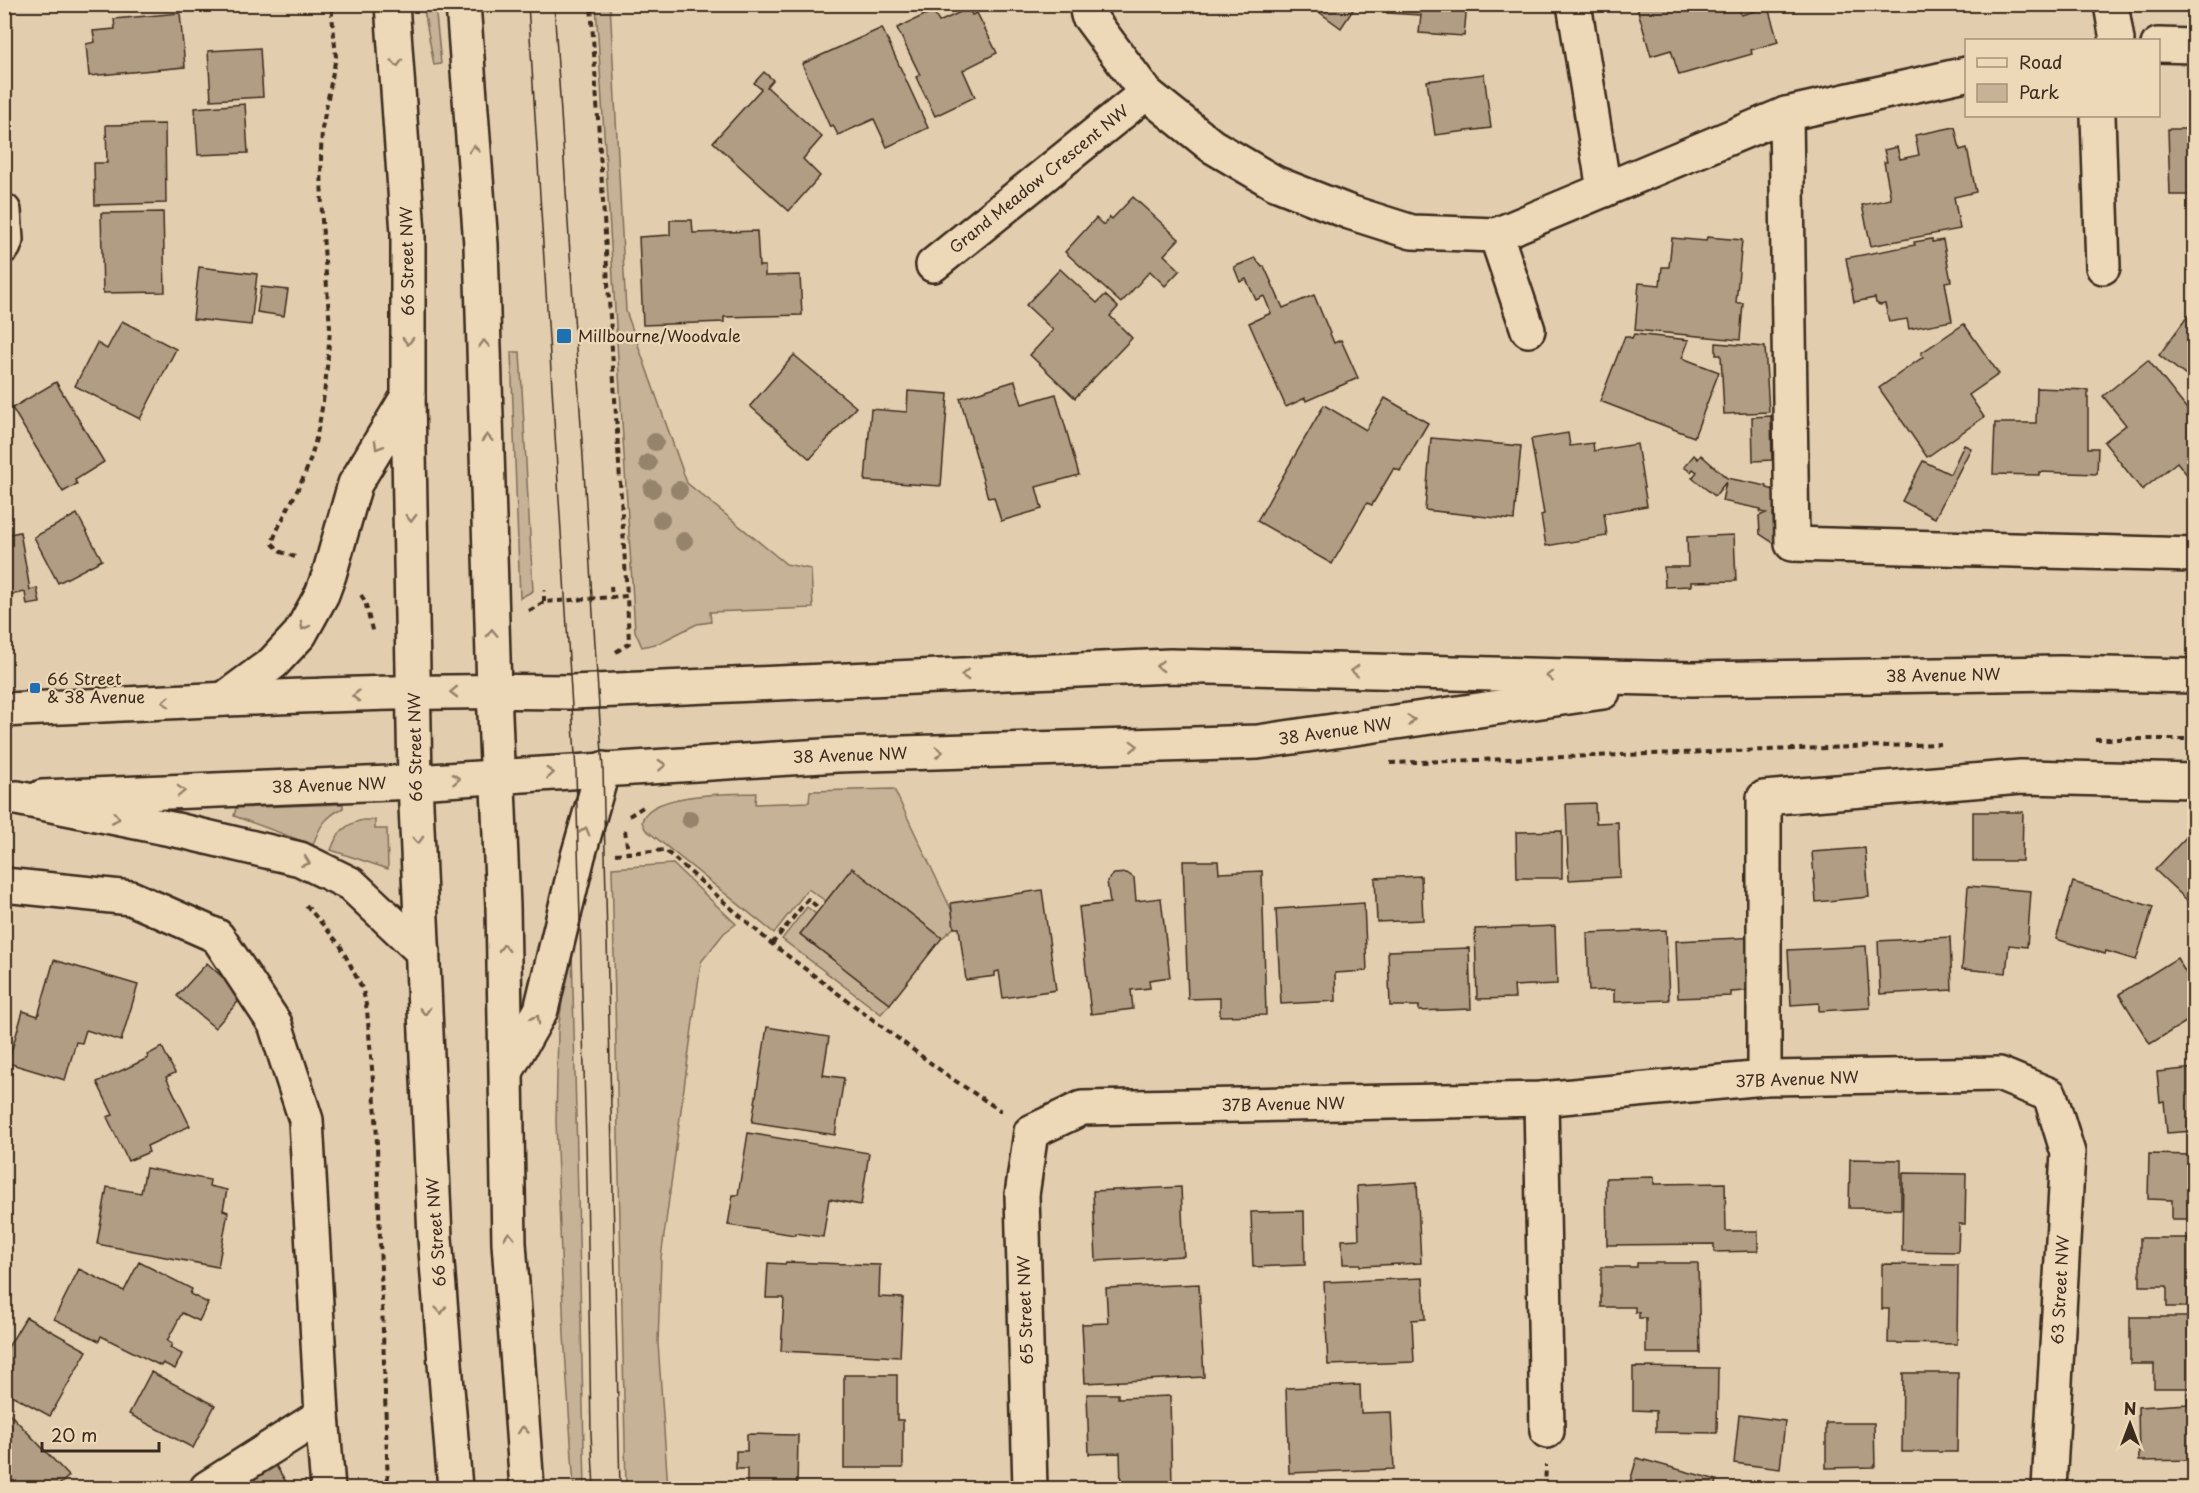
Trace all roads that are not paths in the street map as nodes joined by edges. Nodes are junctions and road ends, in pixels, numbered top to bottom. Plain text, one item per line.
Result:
1 (392, 4) edge
2 (463, 4) edge
3 (1086, 4) edge
4 (1574, 4) edge
5 (2111, 4) edge
6 (2117, 39) edge
7 (2160, 45) edge
8 (2194, 46) edge
9 (1965, 74) edge
10 (1146, 93) junction
11 (1786, 114) junction
12 (2098, 117) edge
13 (1604, 190) junction
14 (4, 211) edge
15 (1496, 235) junction
16 (4, 246) edge
17 (933, 265) dead end
18 (2103, 267) dead end
19 (1528, 330) dead end
20 (408, 396) junction
21 (2194, 555) edge
22 (2194, 676) edge
23 (1692, 679) junction
24 (494, 691) junction
25 (415, 693) junction
26 (224, 699) junction
27 (4, 710) edge
28 (603, 769) junction
29 (497, 776) junction
30 (2194, 781) edge
31 (415, 782) junction
32 (11, 798) edge
33 (4, 885) edge
34 (423, 952) junction
35 (507, 1070) junction
36 (1764, 1078) junction
37 (2050, 1095) joint
38 (1540, 1099) junction
39 (1031, 1132) joint
40 (322, 1415) junction
41 (1547, 1431) dead end
42 (207, 1488) edge
43 (328, 1488) edge
44 (455, 1488) edge
45 (527, 1488) edge
46 (1030, 1488) edge
47 (2049, 1488) edge

1 -> 20 street, 66 Street NW
24 -> 2 street
3 - 10 street, Grand Meadow Crescent NW
4 - 13 street
5 - 6 street
7 - 8 street
9 - 11 street, Grand Meadow Crescent NW
10 - 15 street, Grand Meadow Crescent NW
10 - 17 street, Grand Meadow Crescent NW
11 - 13 street, Grand Meadow Crescent NW
11 - 21 street
12 - 18 street
13 - 15 street, Grand Meadow Crescent NW
14 - 16 street
15 - 19 street
20 -> 25 street, 66 Street NW
20 -> 26 street
22 - 23 street, 38 Avenue NW
23 -> 24 street, 38 Avenue NW
28 -> 23 street, 38 Avenue NW
24 -> 25 street, 38 Avenue NW
24 - 29 street
25 -> 26 street, 38 Avenue NW
25 - 31 street, 66 Street NW
26 -> 27 street, 38 Avenue NW
29 -> 28 street, 38 Avenue NW
35 -> 28 street
31 -> 29 street, 38 Avenue NW
35 -> 29 street
30 - 36 street
32 -> 31 street, 38 Avenue NW
31 -> 34 street, 66 Street NW
32 -> 34 street
33 - 40 street
34 -> 44 street, 66 Street NW
45 -> 35 street
36 - 37 street, 37B Avenue NW
36 - 38 street, 37B Avenue NW
37 - 47 street, 63 Street NW
38 - 39 street, 37B Avenue NW
38 - 41 street
39 - 46 street, 65 Street NW
40 - 42 street
40 - 43 street

